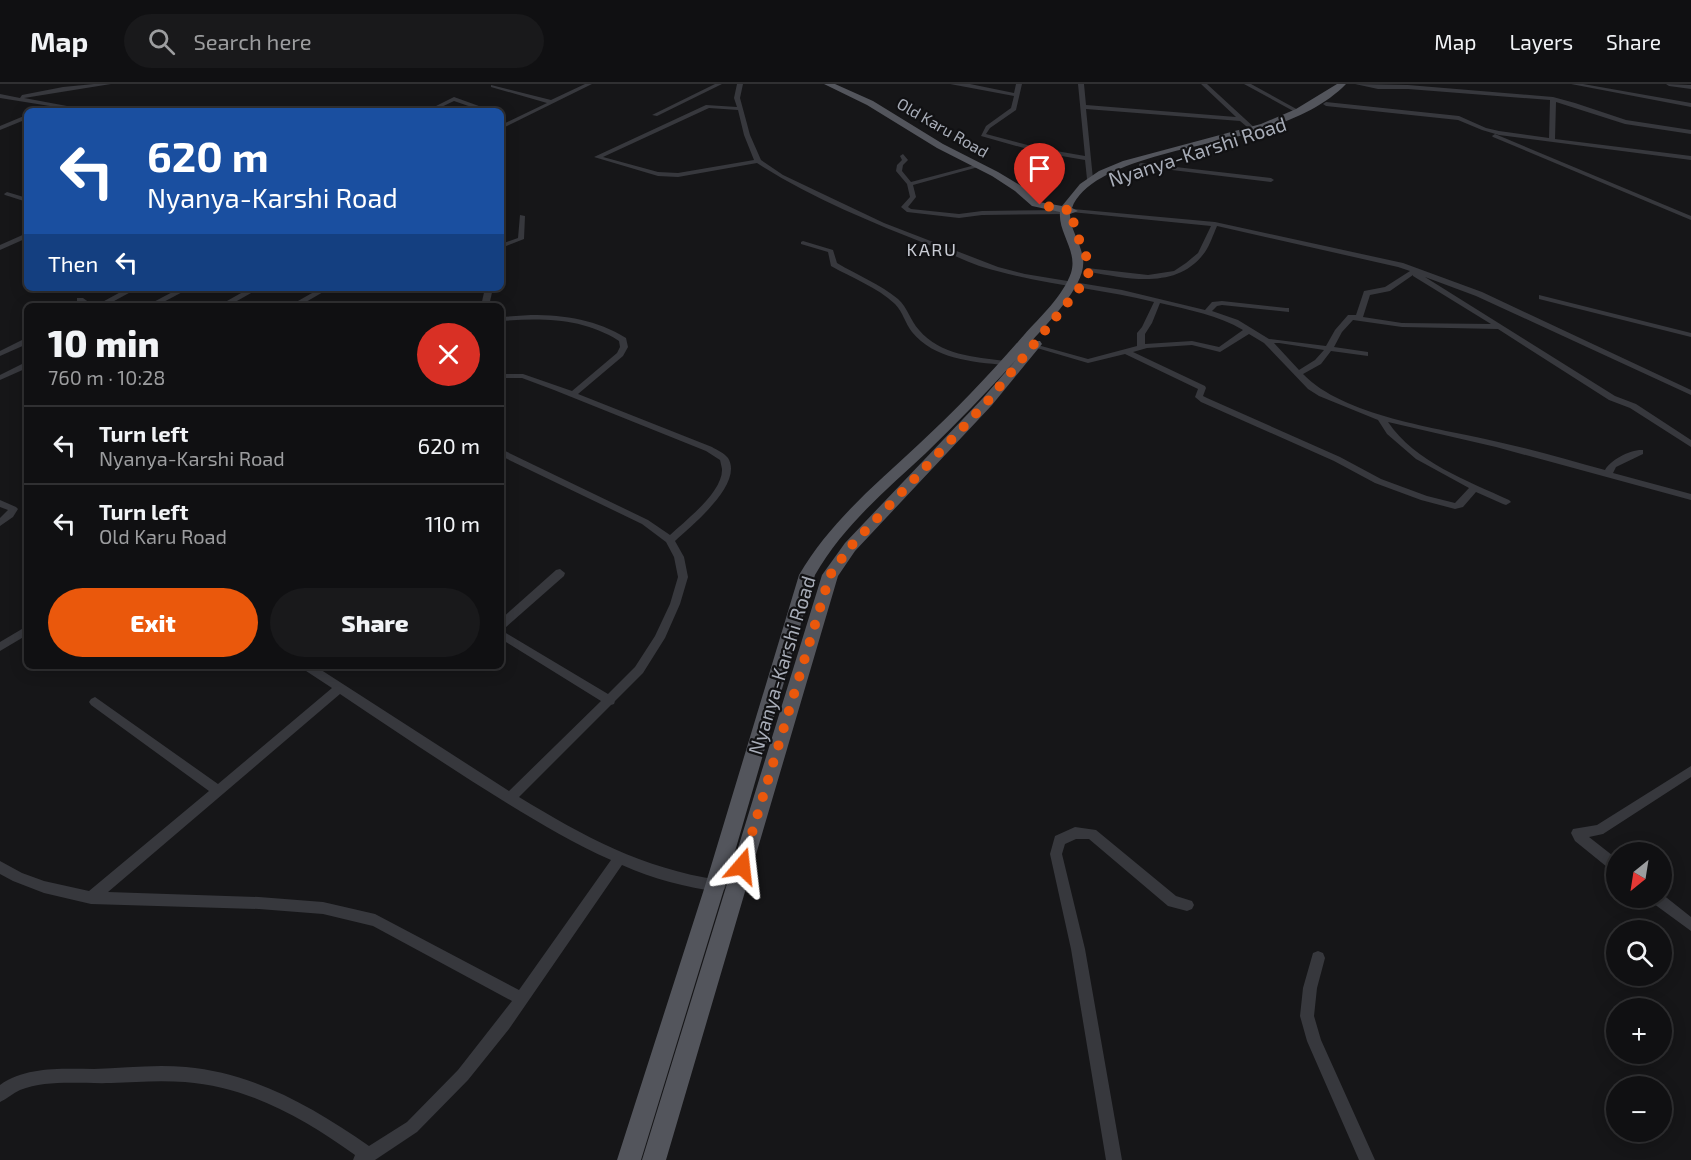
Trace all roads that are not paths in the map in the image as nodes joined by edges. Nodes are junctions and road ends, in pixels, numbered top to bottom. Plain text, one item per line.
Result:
1 (108, 84) edge
2 (589, 84) edge
3 (718, 84) edge
4 (740, 84) edge
5 (828, 84) edge
6 (952, 84) edge
7 (1019, 84) edge
8 (1081, 84) edge
9 (1204, 84) edge
10 (1247, 84) edge
11 (1342, 84) edge
12 (1356, 84) edge
13 (1574, 84) edge
14 (1669, 84) edge
15 (967, 85) edge
16 (493, 86) dead end
17 (1691, 87) edge
18 (1017, 94) junction
19 (0, 96) edge
20 (17, 98) junction
21 (1553, 99) junction
22 (551, 102) junction
23 (1326, 104) junction
24 (1691, 105) edge
25 (1084, 107) junction
26 (74, 108) edge
27 (435, 108) edge
28 (480, 108) edge
29 (740, 109) junction
30 (1297, 111) junction
31 (655, 115) dead end
32 (504, 117) edge
33 (24, 118) edge
34 (1242, 119) junction
35 (514, 120) junction
36 (504, 125) edge
37 (0, 128) edge
38 (1485, 129) junction
39 (1254, 130) junction
40 (1691, 132) edge
41 (1552, 139) junction
42 (903, 156) dead end
43 (1691, 158) edge
44 (1089, 159) junction
45 (758, 160) junction
46 (1141, 165) junction
47 (980, 166) junction
48 (1090, 179) junction
49 (1271, 180) dead end
50 (910, 184) junction
51 (7, 194) dead end
52 (24, 199) edge
53 (1068, 211) junction
54 (522, 216) dead end
55 (1691, 218) edge
56 (1215, 224) junction
57 (24, 236) edge
58 (803, 243) dead end
59 (504, 245) edge
60 (0, 248) edge
61 (1090, 270) junction
62 (1411, 270) junction
63 (1077, 285) junction
64 (128, 291) edge
65 (180, 291) edge
66 (250, 291) edge
67 (320, 291) edge
68 (1542, 297) dead end
69 (80, 300) dead end
70 (1158, 301) junction
71 (85, 303) edge
72 (105, 303) edge
73 (156, 303) edge
74 (228, 303) edge
75 (298, 303) edge
76 (1286, 310) dead end
77 (1207, 312) junction
78 (1359, 317) junction
79 (504, 319) edge
80 (1503, 327) junction
81 (1249, 330) junction
82 (1691, 335) edge
83 (1267, 341) junction
84 (24, 342) edge
85 (1035, 346) junction
86 (1141, 346) junction
87 (1329, 350) junction
88 (1126, 351) junction
89 (0, 354) edge
90 (1365, 354) dead end
91 (1005, 363) junction
92 (24, 366) edge
93 (1298, 373) junction
94 (504, 376) edge
95 (0, 378) edge
96 (1691, 393) edge
97 (573, 394) junction
98 (1382, 418) junction
99 (1691, 444) edge
100 (1640, 452) dead end
101 (504, 453) edge
102 (926, 455) junction
103 (1608, 473) junction
104 (1474, 487) junction
105 (1691, 497) edge
106 (1506, 502) dead end
107 (0, 503) edge
108 (0, 523) edge
109 (670, 540) junction
110 (560, 573) dead end
111 (504, 622) edge
112 (24, 632) edge
113 (504, 636) edge
114 (0, 647) edge
115 (312, 669) edge
116 (340, 688) junction
117 (610, 701) junction
118 (95, 702) dead end
119 (1691, 771) edge
120 (218, 791) junction
121 (510, 798) junction
122 (620, 858) junction
123 (1606, 858) edge
124 (1, 867) edge
125 (715, 886) junction
126 (736, 887) junction
127 (91, 898) junction
128 (1187, 905) dead end
129 (1669, 908) edge
130 (1691, 925) edge
131 (1318, 958) dead end
132 (522, 999) junction
133 (0, 1094) edge
134 (365, 1157) edge
135 (629, 1160) edge
136 (654, 1160) edge
137 (1114, 1160) edge
138 (1367, 1160) edge

1 - 20 street
2 - 22 street
3 - 31 street
4 - 29 street
5 - 47 main road, Old Karu Road
6 - 15 street
7 - 18 street
8 - 25 street
9 - 34 street
10 - 30 street
11 - 30 main road, Nyanya-Karshi Road
12 - 21 street
12 - 23 main road, Nyanya-Karshi Road
13 - 24 street
14 - 17 street
15 - 18 street
16 - 22 street
18 - 44 street
19 - 20 street
20 - 26 street
21 - 40 street
21 - 41 street
22 - 35 street
23 - 38 street
23 - 46 main road, Nyanya-Karshi Road
25 - 34 street
25 - 44 street
27 - 28 street
29 - 45 street
29 - 45 street
30 - 39 main road, Nyanya-Karshi Road
32 - 35 street
33 - 37 street
34 - 39 street
35 - 36 street
38 - 41 street
38 - 55 street
39 - 48 main road, Nyanya-Karshi Road
41 - 43 street
42 - 50 street
44 - 48 street
45 - 63 street
46 - 49 street
46 - 53 main road, Nyanya-Karshi Road
47 - 50 street
47 - 53 main road, Old Karu Road
48 - 53 main road, Nyanya-Karshi Road
50 - 53 street
51 - 52 street
53 - 56 street
53 - 61 main road
53 - 63 main road, Nyanya-Karshi Road
54 - 59 street
56 - 61 street
56 - 62 street
57 - 60 street
58 - 91 street
61 - 63 main road, Nyanya-Karshi Road
62 - 78 street
62 - 80 street
62 - 96 street
63 - 70 street
63 - 85 main road, Nyanya-Karshi Road
63 - 91 main road, Nyanya-Karshi Road
64 - 72 street
65 - 73 street
66 - 74 street
67 - 75 street
68 - 82 street
69 - 71 street
70 - 77 street
70 - 86 street
76 - 77 street
77 - 81 street
78 - 80 street
78 - 87 street
79 - 97 street
80 - 99 street
81 - 83 street
81 - 86 street
83 - 87 street
83 - 93 street
84 - 89 street
85 - 88 street
85 - 102 main road, Nyanya-Karshi Road
86 - 88 street
87 - 90 street
87 - 93 street
88 - 104 street
91 - 102 main road, Nyanya-Karshi Road
92 - 95 street
93 - 98 street
94 - 97 street
97 - 109 street
98 - 103 street
98 - 104 street
100 - 103 street
101 - 109 street
102 - 125 main road, Nyanya-Karshi Road
102 - 126 main road, Nyanya-Karshi Road
103 - 105 street
104 - 106 street
107 - 108 street
109 - 117 street
110 - 111 street
112 - 114 street
113 - 117 street
115 - 116 street
116 - 120 street
116 - 121 street
117 - 121 street
118 - 120 street
119 - 123 street
120 - 127 street
121 - 122 street
122 - 125 street
122 - 132 street
124 - 127 street
125 - 126 street
125 - 135 main road, Nyanya-Karshi Road
126 - 136 main road, Nyanya-Karshi Road
127 - 132 street
128 - 137 street
129 - 130 street
131 - 138 street
132 - 134 street
133 - 134 street

